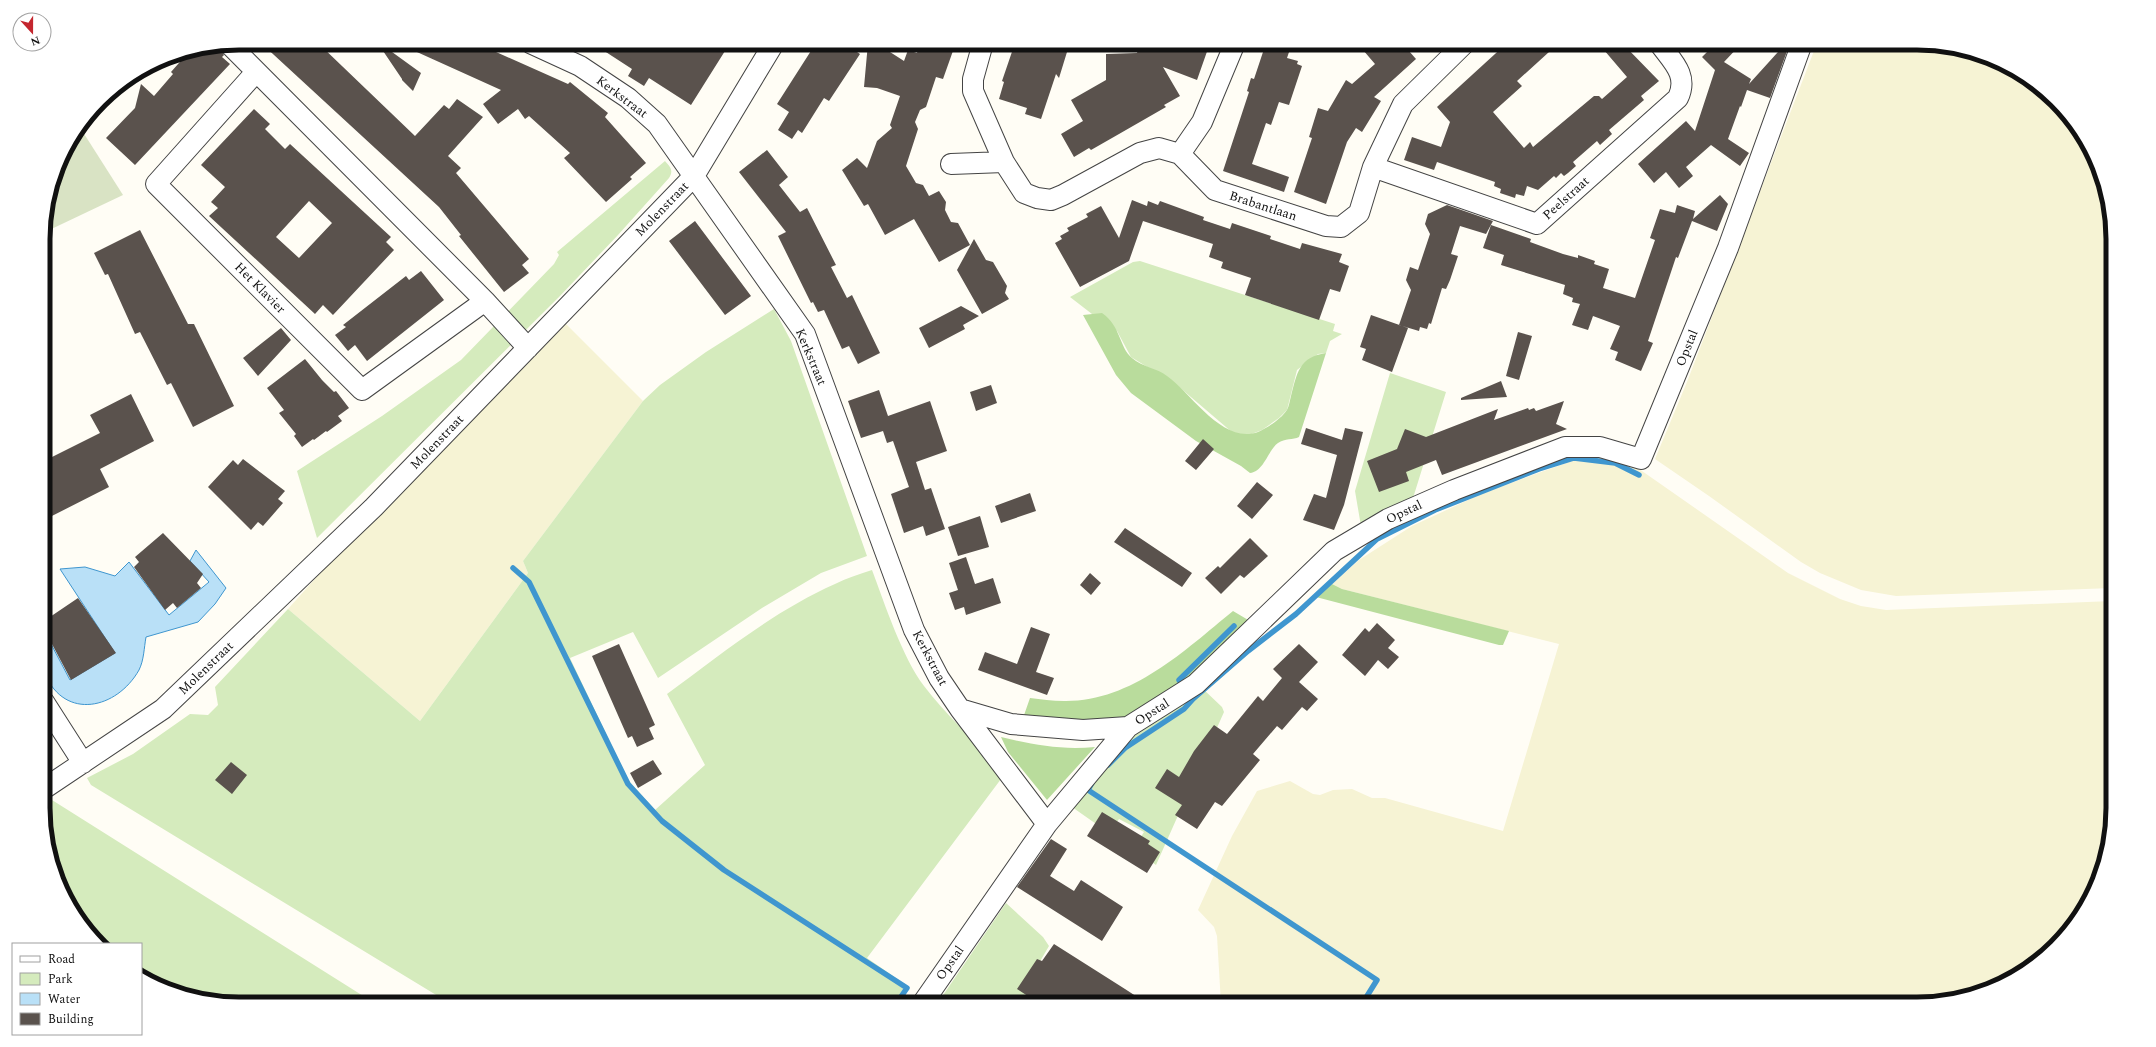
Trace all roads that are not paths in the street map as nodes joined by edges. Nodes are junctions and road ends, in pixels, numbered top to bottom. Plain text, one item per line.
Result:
1 (235, 50) edge
2 (545, 50) edge
3 (770, 50) edge
4 (981, 50) edge
5 (1232, 50) edge
6 (1458, 50) edge
7 (1664, 50) edge
8 (1799, 50) edge
9 (256, 72) junction
10 (1180, 154) junction
11 (1004, 162) junction
12 (951, 164) dead end
13 (1373, 167) junction
14 (694, 176) junction
15 (485, 301) junction
16 (528, 348) junction
17 (960, 709) junction
18 (50, 711) edge
19 (1128, 727) junction
20 (83, 763) junction
21 (50, 785) edge
22 (1047, 824) junction
23 (927, 997) edge

1 - 9 street
2 - 14 street, Kerkstraat
3 - 14 street, Molenstraat
4 - 11 street, Brabantlaan
5 - 10 street
6 - 13 street, Brabantlaan
7 - 13 street, Peelstraat
8 - 19 street, Opstal
9 - 15 street
9 - 15 street, Het Klavier
10 - 11 street, Brabantlaan
10 - 13 street, Brabantlaan
11 - 12 street
14 - 16 street, Molenstraat
14 - 17 street, Kerkstraat
15 - 16 street
16 - 20 street, Molenstraat
17 - 19 street
17 - 22 street, Kerkstraat
18 - 20 street
19 - 22 street, Opstal
20 - 21 street, Molenstraat
22 - 23 street, Opstal

